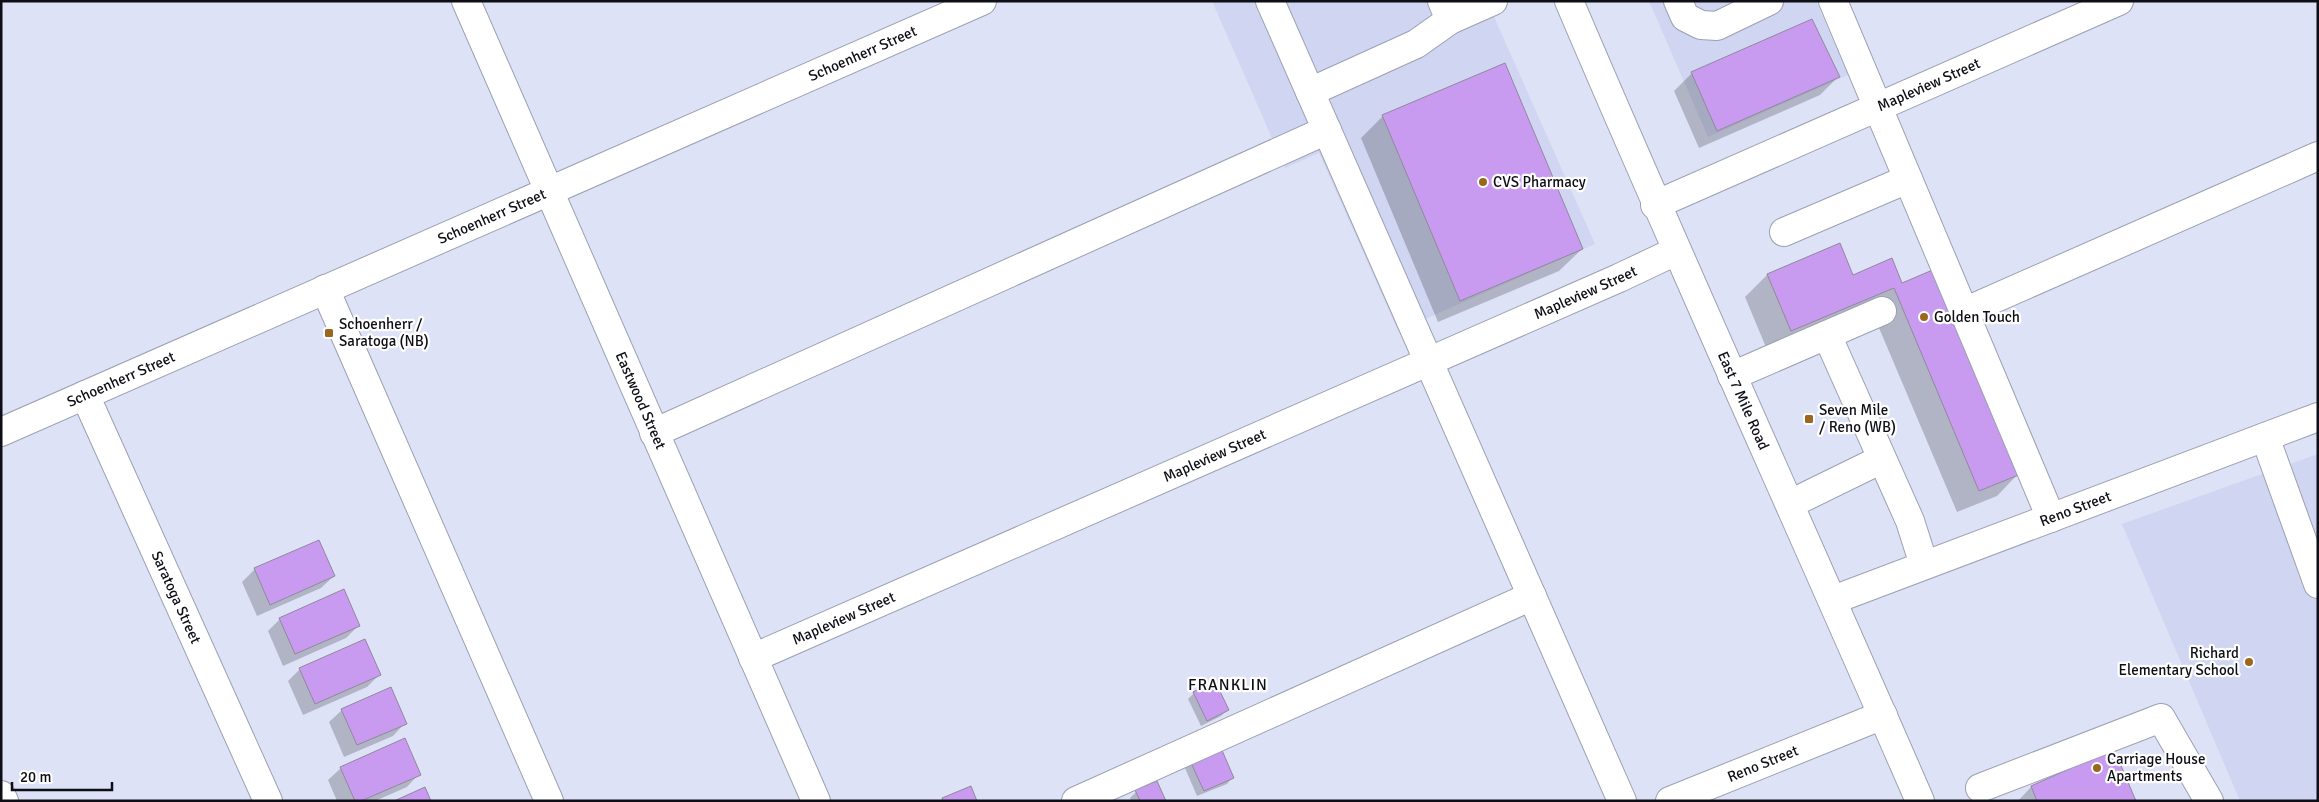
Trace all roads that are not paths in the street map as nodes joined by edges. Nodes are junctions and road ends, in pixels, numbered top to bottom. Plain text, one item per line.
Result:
1 (466, 1) edge
2 (982, 1) edge
3 (1270, 1) edge
4 (1493, 1) edge
5 (1569, 1) edge
6 (1678, 1) edge
7 (1769, 1) edge
8 (1833, 1) edge
9 (2118, 1) edge
10 (1446, 11) edge
11 (1310, 92) junction
12 (1877, 107) junction
13 (1327, 130) junction
14 (2318, 156) edge
15 (1908, 180) junction
16 (548, 192) junction
17 (1655, 205) junction
18 (1784, 232) dead end
19 (1676, 252) junction
20 (325, 289) junction
21 (1882, 311) dead end
22 (1964, 312) junction
23 (1827, 335) junction
24 (1429, 362) junction
25 (1732, 376) junction
26 (85, 395) junction
27 (2318, 417) edge
28 (1, 432) edge
29 (654, 433) junction
30 (2265, 437) junction
31 (1882, 459) junction
32 (1790, 504) junction
33 (2051, 518) junction
34 (1924, 565) junction
35 (2318, 584) edge
36 (1532, 596) junction
37 (1833, 600) junction
38 (753, 658) junction
39 (1883, 715) junction
40 (1980, 788) dead end
41 (1, 796) edge
42 (1680, 799) edge
43 (4, 801) edge
44 (268, 801) edge
45 (549, 801) edge
46 (816, 801) edge
47 (1076, 801) edge
48 (1622, 801) edge
49 (1920, 801) edge
50 (2209, 801) edge

1 - 16 street, Eastwood Street
2 - 16 street, Schoenherr Street
3 - 11 street
4 - 10 street
5 - 17 street, East 7 Mile Road
6 - 7 street
8 - 12 street
9 - 12 street, Mapleview Street
10 - 11 street
11 - 13 street
12 - 15 street
12 - 17 street, Mapleview Street
13 - 24 street
13 - 29 street
14 - 22 street
15 - 18 street
15 - 22 street
16 - 20 street, Schoenherr Street
16 - 29 street, Eastwood Street
17 - 19 street, East 7 Mile Road
19 - 24 street, Mapleview Street
19 - 25 street, East 7 Mile Road
20 - 26 street, Schoenherr Street
20 - 45 street
21 - 23 street
22 - 33 street
23 - 25 street
23 - 31 street
24 - 36 street
24 - 38 street, Mapleview Street
25 - 32 street, East 7 Mile Road
26 - 28 street, Schoenherr Street
26 - 44 street, Saratoga Street
27 - 30 street, Reno Street
29 - 38 street, Eastwood Street
30 - 33 street, Reno Street
30 - 35 street
31 - 32 street
31 - 34 street
32 - 37 street, East 7 Mile Road
33 - 34 street, Reno Street
34 - 37 street, Reno Street
36 - 47 street
36 - 48 street
37 - 39 street, East 7 Mile Road
38 - 46 street, Eastwood Street
39 - 42 street, Reno Street
39 - 49 street, East 7 Mile Road
40 - 50 street
41 - 43 street

